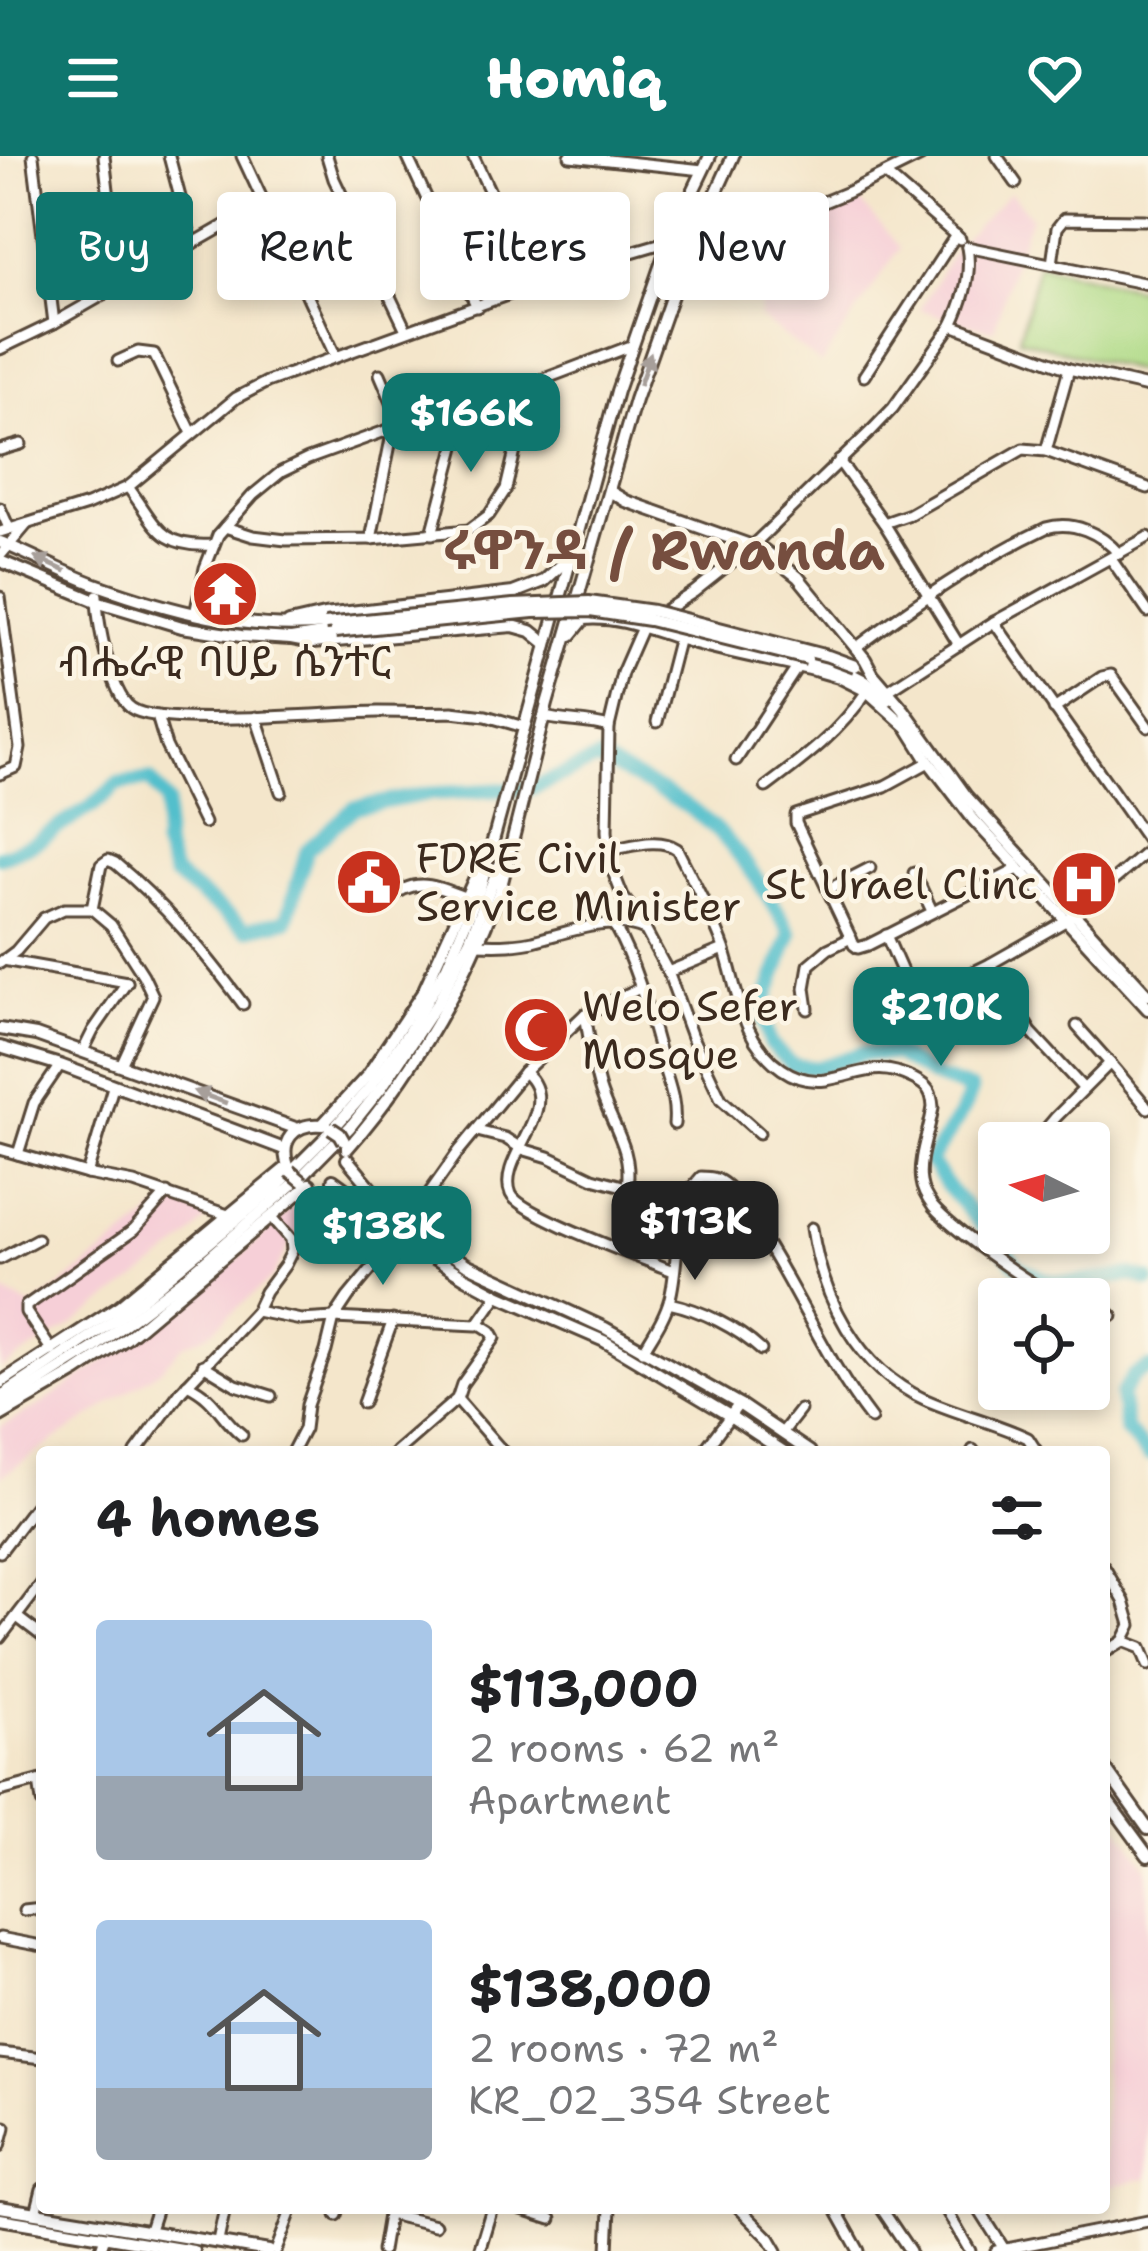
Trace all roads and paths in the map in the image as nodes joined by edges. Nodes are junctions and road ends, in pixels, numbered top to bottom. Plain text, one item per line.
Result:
1 (33, 156) edge
2 (104, 156) edge
3 (169, 156) edge
4 (242, 156) edge
5 (326, 156) edge
6 (407, 156) edge
7 (473, 156) edge
8 (570, 156) edge
9 (710, 156) edge
10 (733, 156) edge
11 (920, 156) edge
12 (998, 156) edge
13 (703, 170) junction
14 (886, 175) junction
15 (1016, 183) dead end
16 (108, 192) edge
17 (179, 192) edge
18 (259, 192) edge
19 (490, 192) edge
20 (693, 192) edge
21 (715, 192) edge
22 (829, 199) edge
23 (1144, 220) dead end
24 (956, 235) junction
25 (967, 248) junction
26 (1052, 264) junction
27 (654, 284) edge
28 (1148, 284) edge
29 (91, 300) edge
30 (309, 300) edge
31 (497, 300) edge
32 (670, 300) edge
33 (477, 307) junction
34 (54, 322) junction
35 (952, 325) junction
36 (406, 330) junction
37 (631, 346) junction
38 (0, 349) edge
39 (336, 357) junction
40 (118, 361) dead end
41 (1069, 369) junction
42 (380, 374) dead end
43 (864, 376) dead end
44 (531, 384) junction
45 (1148, 387) edge
46 (466, 405) junction
47 (608, 421) junction
48 (627, 425) junction
49 (398, 428) junction
50 (192, 433) junction
51 (21, 444) dead end
52 (0, 450) edge
53 (1046, 452) junction
54 (839, 461) junction
55 (128, 488) junction
56 (1148, 488) edge
57 (609, 491) junction
58 (0, 508) edge
59 (27, 524) junction
60 (884, 524) junction
61 (224, 527) junction
62 (4, 530) edge
63 (432, 534) junction
64 (1148, 537) edge
65 (371, 538) junction
66 (212, 545) junction
67 (753, 545) junction
68 (2, 551) edge
69 (572, 556) junction
70 (1115, 556) junction
71 (98, 585) junction
72 (694, 592) junction
73 (926, 594) junction
74 (0, 597) edge
75 (96, 602) junction
76 (1148, 612) edge
77 (195, 614) junction
78 (994, 622) junction
79 (643, 625) junction
80 (282, 626) junction
81 (330, 628) junction
82 (679, 638) junction
83 (291, 639) junction
84 (565, 642) junction
85 (547, 644) junction
86 (959, 645) junction
87 (856, 648) junction
88 (4, 655) edge
89 (798, 666) junction
90 (872, 674) junction
91 (889, 690) junction
92 (867, 691) junction
93 (1054, 709) junction
94 (157, 716) junction
95 (256, 717) junction
96 (544, 717) junction
97 (657, 722) dead end
98 (904, 722) junction
99 (524, 727) junction
100 (1148, 727) edge
101 (609, 733) junction
102 (736, 760) dead end
103 (928, 762) junction
104 (0, 774) edge
105 (766, 787) dead end
106 (280, 792) dead end
107 (203, 824) dead end
108 (493, 837) junction
109 (510, 841) junction
110 (1148, 841) edge
111 (608, 850) junction
112 (1148, 851) edge
113 (870, 868) dead end
114 (1018, 869) junction
115 (914, 873) dead end
116 (829, 889) junction
117 (467, 898) junction
118 (386, 901) dead end
119 (92, 909) junction
120 (932, 911) junction
121 (1071, 917) junction
122 (614, 925) junction
123 (645, 930) junction
124 (886, 935) junction
125 (854, 943) junction
126 (476, 944) junction
127 (724, 949) junction
128 (1, 961) edge
129 (990, 964) junction
130 (139, 969) junction
131 (668, 972) junction
132 (127, 982) junction
133 (640, 988) junction
134 (1148, 995) edge
135 (915, 1001) junction
136 (243, 1004) dead end
137 (808, 1009) dead end
138 (1148, 1009) edge
139 (894, 1011) dead end
140 (585, 1014) junction
141 (1076, 1026) dead end
142 (0, 1029) edge
143 (0, 1047) edge
144 (83, 1051) junction
145 (1110, 1063) junction
146 (122, 1065) junction
147 (59, 1066) junction
148 (524, 1072) junction
149 (113, 1087) junction
150 (1083, 1088) junction
151 (1148, 1108) edge
152 (1053, 1122) edge
153 (674, 1124) dead end
154 (327, 1126) junction
155 (298, 1129) junction
156 (476, 1131) junction
157 (759, 1133) dead end
158 (0, 1149) edge
159 (284, 1149) junction
160 (522, 1149) junction
161 (18, 1154) junction
162 (351, 1155) junction
163 (289, 1168) junction
164 (87, 1174) junction
165 (333, 1180) junction
166 (626, 1185) junction
167 (304, 1187) junction
168 (345, 1188) junction
169 (166, 1193) junction
170 (687, 1197) junction
171 (228, 1215) junction
172 (272, 1216) junction
173 (405, 1228) junction
174 (812, 1228) dead end
175 (37, 1239) dead end
176 (0, 1259) edge
177 (673, 1270) junction
178 (1025, 1278) edge
179 (497, 1295) junction
180 (669, 1303) junction
181 (256, 1311) junction
182 (334, 1318) junction
183 (393, 1320) junction
184 (480, 1324) junction
185 (760, 1350) dead end
186 (644, 1351) junction
187 (52, 1352) junction
188 (203, 1365) junction
189 (0, 1383) edge
190 (187, 1384) junction
191 (271, 1396) dead end
192 (0, 1397) edge
193 (457, 1399) junction
194 (364, 1403) dead end
195 (734, 1410) junction
196 (800, 1410) dead end
197 (0, 1411) edge
198 (871, 1419) dead end
199 (782, 1433) junction
200 (242, 1435) dead end
201 (140, 1446) edge
202 (295, 1446) edge
203 (405, 1446) edge
204 (498, 1446) edge
205 (708, 1446) edge
206 (777, 1446) edge
207 (801, 1446) edge
208 (1033, 1446) edge
209 (36, 1505) edge
210 (0, 1552) edge
211 (1110, 1578) edge
212 (36, 1591) edge
213 (17, 1617) junction
214 (36, 1631) edge
215 (0, 1638) edge
216 (1123, 1641) junction
217 (1110, 1647) edge
218 (1148, 1665) edge
219 (1110, 1775) edge
220 (36, 1781) edge
221 (0, 1791) edge
222 (1110, 1804) edge
223 (1148, 1829) edge
224 (1148, 1856) edge
225 (36, 1909) edge
226 (24, 1910) dead end
227 (0, 1938) edge
228 (36, 1945) edge
229 (0, 2053) edge
230 (36, 2057) edge
231 (5, 2127) dead end
232 (0, 2146) edge
233 (0, 2207) edge
234 (36, 2213) edge
235 (43, 2214) edge
236 (155, 2214) edge
237 (224, 2214) edge
238 (289, 2214) edge
239 (388, 2214) edge
240 (399, 2214) edge
241 (491, 2214) edge
242 (535, 2214) edge
243 (610, 2214) edge
244 (745, 2214) edge
245 (838, 2214) edge
246 (885, 2214) edge
247 (948, 2214) edge
248 (981, 2214) edge
249 (0, 2219) edge
250 (551, 2219) dead end
251 (1148, 2221) edge
252 (435, 2225) dead end
253 (150, 2230) junction
254 (105, 2237) junction
255 (169, 2240) junction
256 (218, 2241) junction
257 (1043, 2246) edge
258 (1000, 2250) edge
259 (100, 2251) edge
260 (193, 2251) edge
261 (273, 2251) edge
262 (382, 2251) edge
263 (479, 2251) edge
264 (608, 2251) edge
265 (777, 2251) edge
266 (860, 2251) edge
267 (910, 2251) edge
268 (970, 2251) edge

1 - 34 street
2 - 16 street
3 - 17 street
4 - 18 street
5 - 36 street
6 - 33 street
7 - 19 street
8 - 13 street
9 - 13 main road
10 - 21 main road
11 - 14 street
12 - 15 street
13 - 20 main road
14 - 22 street
14 - 24 street
23 - 26 street
24 - 25 street
24 - 43 street
25 - 26 street
25 - 35 street
26 - 28 street
27 - 37 main road
29 - 34 street
30 - 39 street
31 - 33 street
48 -> 32 main road
33 - 36 street
34 - 38 street
35 - 41 street
35 - 54 street
36 - 39 street
37 - 44 street
37 - 47 main road
39 - 50 street
40 - 50 street
41 - 45 street
41 - 53 street
42 - 49 street
44 - 46 street
44 - 63 street
46 - 49 street
46 - 63 street
47 - 48 main road
47 - 69 main road
48 - 57 main road
49 - 61 street
49 - 65 street
50 - 55 street
51 - 52 street
53 - 56 street
53 - 60 street
54 - 60 street
54 - 67 street
55 - 59 street
55 - 66 street
57 - 67 main road
57 - 84 main road
58 - 62 street
59 - 62 street
59 - 68 street
60 - 73 street
61 - 65 street
61 - 66 street
63 - 65 street
64 - 70 street
66 - 77 street
67 - 72 street
67 - 87 main road
71 -> 68 main road
68 - 75 main road
69 - 80 main road
69 - 85 main road
70 - 73 street
70 - 76 street
70 - 78 street
71 - 75 street
71 - 77 main road
72 - 79 street
72 - 82 street
73 - 86 street
73 - 87 street
74 - 88 street
75 - 83 main road
75 - 94 street
77 - 80 main road
78 - 86 street
78 - 93 street
79 - 82 main road
79 - 84 main road
79 - 101 street
80 - 81 main road
81 - 83 main road
81 - 90 main road, bridge
81 - 98 main road, bridge
82 - 89 main road
82 - 97 street
83 - 85 main road
84 - 96 main road
85 - 99 main road
86 - 91 street
87 - 90 main road
88 - 104 street
89 - 92 main road
89 - 102 street
90 - 91 main road
91 - 121 main road
92 - 98 main road
92 - 105 street
93 - 100 street
93 - 110 street
94 - 95 street
94 - 107 street
95 - 99 street
95 - 106 street
96 - 101 street
96 - 109 main road
98 - 103 main road
99 - 108 main road
101 - 111 street
103 - 114 main road
103 - 116 street
108 - 117 main road
108 - 192 main road
109 - 126 main road
109 - 197 main road
111 - 123 street
111 - 127 street
112 - 121 street
113 - 116 street
114 - 120 street
114 - 121 main road
115 - 120 street
116 - 125 street
117 - 118 street
117 - 154 main road
119 - 128 street
119 - 130 street
119 - 136 street
120 - 124 street
121 - 129 street
121 - 134 main road
121 - 138 main road
122 - 123 street
122 - 126 street
122 - 133 street
123 - 131 street
124 - 125 street
124 - 135 street
125 - 137 street
126 - 162 main road
127 - 131 street
127 - 178 street
128 - 132 street
129 - 135 street
129 - 150 street
130 - 132 street
130 - 146 street
131 - 157 street
132 - 144 street
133 - 140 street
133 - 153 street
135 - 139 street
140 - 148 street
140 - 166 street
141 - 145 street
142 - 144 main road
143 - 147 main road
144 - 146 main road
145 - 150 street
145 - 151 street
155 -> 146 main road
147 - 149 main road
147 - 161 street
148 - 156 street
148 - 160 street
149 - 159 main road
149 - 164 street
150 - 152 street
154 - 155 main road
154 - 162 main road, bridge
155 - 159 main road
156 - 160 street
156 - 173 street
158 - 161 street
159 - 163 main road
160 - 166 street
160 - 177 street
161 - 164 street
162 - 165 main road
162 - 173 main road
163 - 167 main road, bridge
163 - 171 main road
164 - 169 street
165 - 167 main road
165 - 168 main road
166 - 170 street
167 - 168 main road
167 - 172 main road
168 - 173 main road
169 - 171 street
169 - 187 street
170 - 177 street
170 - 198 street
171 - 187 main road
172 - 181 street
172 - 197 main road
173 - 179 main road
173 - 182 street
173 - 186 main road
174 - 208 street
175 - 176 street
177 - 180 street
179 - 184 street
179 - 195 main road
180 - 185 street
180 - 186 street
181 - 182 street
181 - 188 street
182 - 183 street
182 - 202 street
183 - 184 street
183 - 194 street
184 - 193 street
186 - 195 main road
187 - 189 main road
188 - 190 street
188 - 191 street
190 - 200 street
190 - 201 street
193 - 203 street
193 - 204 street
195 - 199 main road
195 - 205 street
195 - 206 main road
196 - 199 street
199 - 207 main road
209 - 210 street
211 - 216 street
212 - 213 street
213 - 214 street
213 - 215 street
216 - 217 street
216 - 218 street
219 - 223 main road
220 - 221 street
222 - 224 main road
225 - 226 street
227 - 228 street
229 - 230 street
231 - 232 street
233 - 234 main road
235 - 253 main road
236 - 253 street
237 - 256 street
238 - 261 street
239 - 262 street
240 - 252 street
241 - 263 street
242 - 250 street
243 - 264 street
244 - 265 street
245 - 266 street
246 - 267 street
247 - 268 street
248 - 258 street
249 - 254 main road
251 - 257 street
253 - 255 main road
254 - 255 main road
254 - 259 street
255 - 256 main road
255 - 260 main road
256 - 261 main road
257 - 258 street

